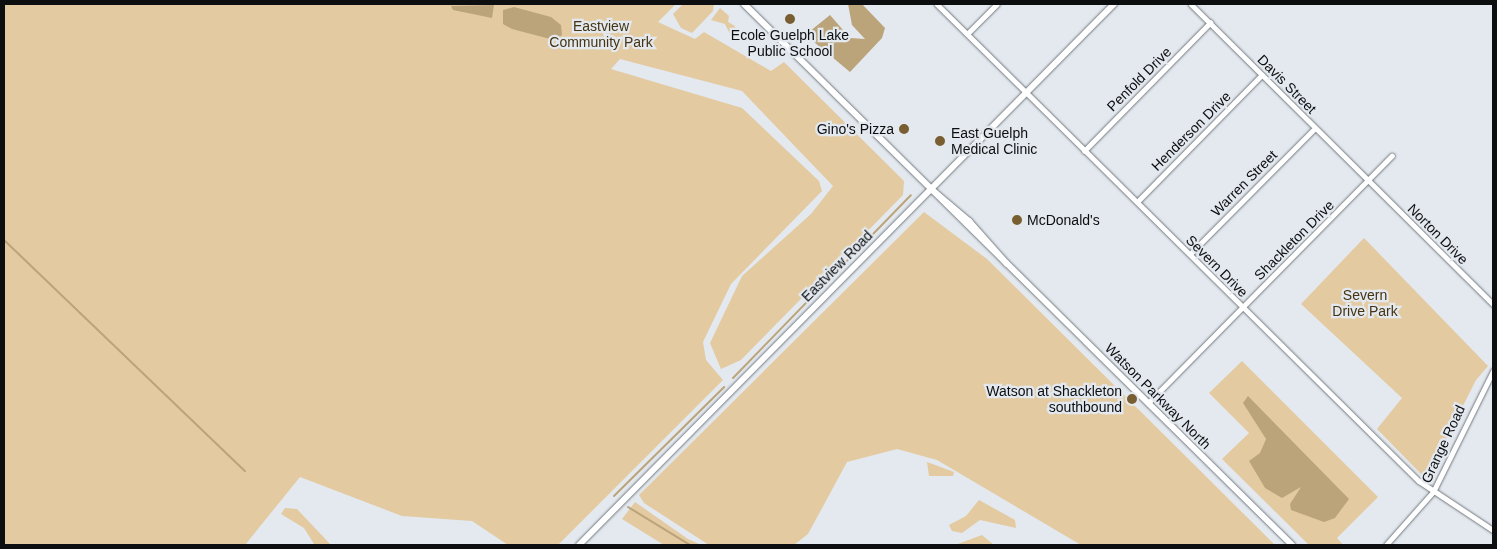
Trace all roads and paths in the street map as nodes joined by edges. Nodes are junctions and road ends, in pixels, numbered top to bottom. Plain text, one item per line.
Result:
1 (744, 4) edge
2 (937, 4) edge
3 (997, 4) edge
4 (1114, 4) edge
5 (1191, 4) edge
6 (1210, 23) junction
7 (967, 34) junction
8 (1262, 75) junction
9 (1026, 93) junction
10 (1315, 128) junction
11 (1084, 151) junction
12 (1392, 156) dead end
13 (1368, 180) junction
14 (931, 189) junction
15 (1137, 202) junction
16 (1190, 254) junction
17 (1493, 304) edge
18 (1243, 307) junction
19 (1493, 371) edge
20 (1148, 403) junction
21 (1433, 492) junction
22 (1493, 530) edge
23 (578, 545) edge
24 (1292, 545) edge
25 (1386, 545) edge

1 - 14 main road, Watson Parkway North
2 - 7 street, Severn Drive
3 - 7 street
4 - 9 main road, Eastview Road
5 - 6 street, Davis Street
6 - 8 street, Davis Street
6 - 11 street, Penfold Drive
7 - 9 street, Severn Drive
8 - 10 street, Davis Street
8 - 15 street, Henderson Drive
9 - 11 street, Severn Drive
9 - 14 main road, Eastview Road
10 - 13 street, Davis Street
10 - 16 street, Warren Street
11 - 15 street, Severn Drive
12 - 13 street, Shackleton Drive
13 - 17 street, Norton Drive
13 - 18 street, Shackleton Drive
14 - 20 main road, Watson Parkway North
14 - 23 main road, Eastview Road
15 - 16 street, Severn Drive
16 - 18 street, Severn Drive
18 - 20 street, Shackleton Drive
18 - 21 street, Severn Drive
19 - 21 street, Grange Road
20 - 24 main road, Watson Parkway North
21 - 22 street, Severn Drive
21 - 25 street, Grange Road

